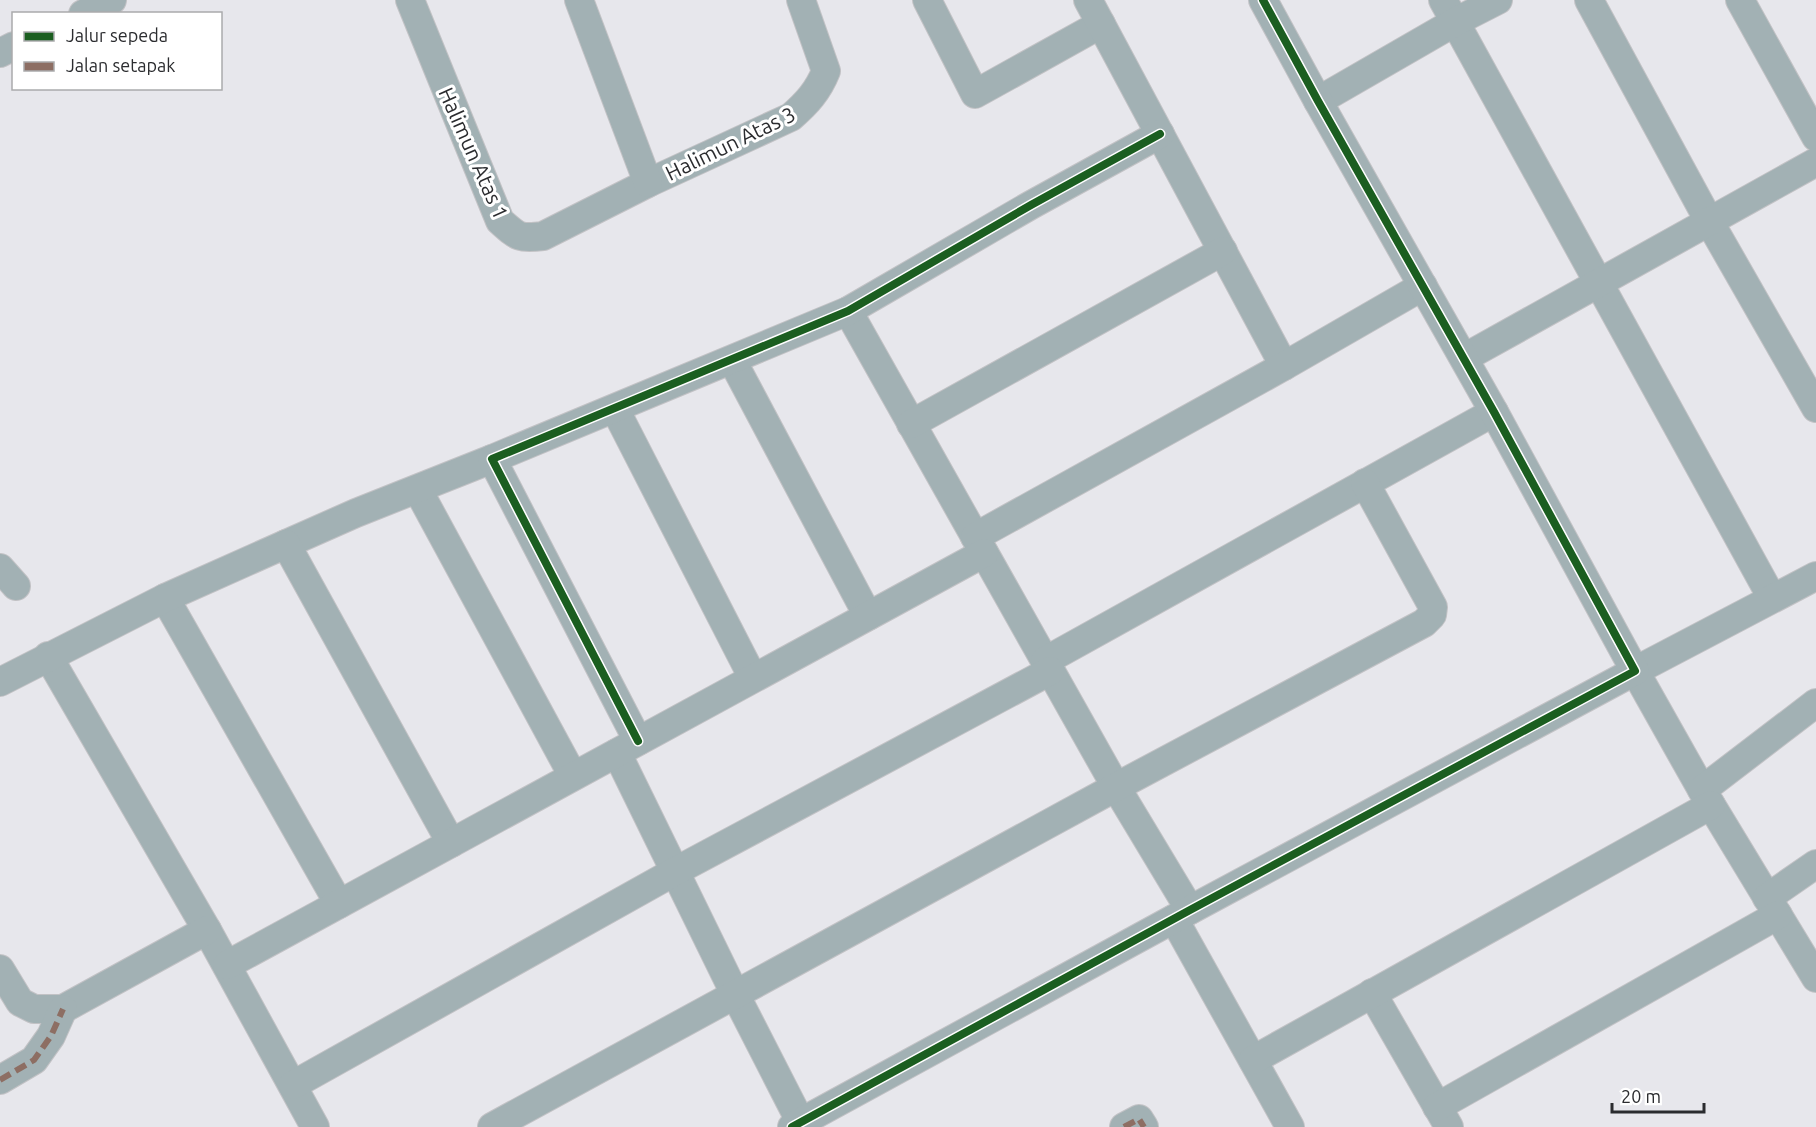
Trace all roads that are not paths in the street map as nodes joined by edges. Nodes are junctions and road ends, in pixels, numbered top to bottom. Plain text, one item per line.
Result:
1 (112, 0) edge
2 (410, 0) edge
3 (579, 0) edge
4 (801, 0) edge
5 (927, 0) edge
6 (1263, 0) edge
7 (1498, 0) edge
8 (1589, 0) edge
9 (1740, 0) edge
10 (1449, 11) edge
11 (87, 12) edge
12 (1095, 12) edge
13 (1318, 101) junction
14 (1160, 134) junction
15 (1816, 137) edge
16 (1816, 162) edge
17 (648, 183) junction
18 (1709, 221) junction
19 (1223, 251) junction
20 (1600, 282) junction
21 (1423, 286) junction
22 (848, 311) junction
23 (1464, 358) junction
24 (732, 360) junction
25 (1284, 366) junction
26 (1816, 408) edge
27 (615, 409) junction
28 (1494, 412) junction
29 (911, 424) junction
30 (492, 459) junction
31 (1365, 483) junction
32 (418, 489) junction
33 (286, 544) junction
34 (979, 545) junction
35 (1816, 576) edge
36 (165, 598) junction
37 (1772, 598) junction
38 (868, 616) junction
39 (48, 656) junction
40 (1048, 666) junction
41 (1635, 671) junction
42 (753, 678) junction
43 (0, 682) edge
44 (1816, 703) edge
45 (627, 747) junction
46 (573, 776) junction
47 (1116, 788) junction
48 (1706, 798) junction
49 (451, 843) junction
50 (1816, 864) edge
51 (674, 872) junction
52 (339, 904) junction
53 (1773, 906) junction
54 (1182, 914) junction
55 (207, 930) junction
56 (227, 964) junction
57 (0, 969) edge
58 (1816, 978) edge
59 (1372, 993) junction
60 (735, 994) junction
61 (63, 1009) junction
62 (1253, 1059) junction
63 (0, 1080) edge
64 (293, 1086) junction
65 (1443, 1117) edge
66 (806, 1123) edge
67 (315, 1127) edge
68 (492, 1127) edge
69 (1124, 1127) edge
70 (1144, 1127) edge
71 (1290, 1127) edge

1 - 11 street
2 - 17 street, Halimun Atas 1
3 - 17 street
4 - 17 street, Halimun Atas 3
5 - 12 street
6 - 13 street
7 - 10 street
8 - 18 street
9 - 15 street
10 - 13 street
10 - 20 street
12 - 14 street
13 - 21 street
14 - 19 street
14 - 22 street
16 - 18 street
18 - 20 street
18 - 26 street
19 - 25 street
19 - 29 street
20 - 23 street
20 - 37 street
21 - 23 street
21 - 25 street
22 - 24 street
22 - 29 street
23 - 28 street
24 - 27 street
24 - 38 street
25 - 34 street
27 - 30 street
27 - 42 street
28 - 31 street
28 - 41 street
29 - 34 street
30 - 32 street
30 - 45 street
31 - 40 street
31 - 47 street
32 - 33 street
32 - 46 street
33 - 36 street
33 - 49 street
34 - 38 street
34 - 40 street
35 - 37 street
36 - 39 street
36 - 52 street
37 - 41 street
38 - 42 street
39 - 43 street
39 - 55 street
40 - 47 street
40 - 51 street
41 - 48 street
41 - 54 street
42 - 45 street
44 - 48 street
45 - 46 street
45 - 51 street
46 - 49 street
47 - 54 street
47 - 60 street
48 - 53 street
48 - 59 street
49 - 52 street
50 - 53 street
51 - 60 street
51 - 64 street
52 - 56 street
53 - 58 street
53 - 65 street
54 - 62 street
54 - 66 street
55 - 56 street
55 - 61 street
56 - 64 street
57 - 61 street
59 - 62 street
59 - 65 street
60 - 66 street
60 - 68 street
61 - 63 street
62 - 71 street
64 - 67 street
69 - 70 street

